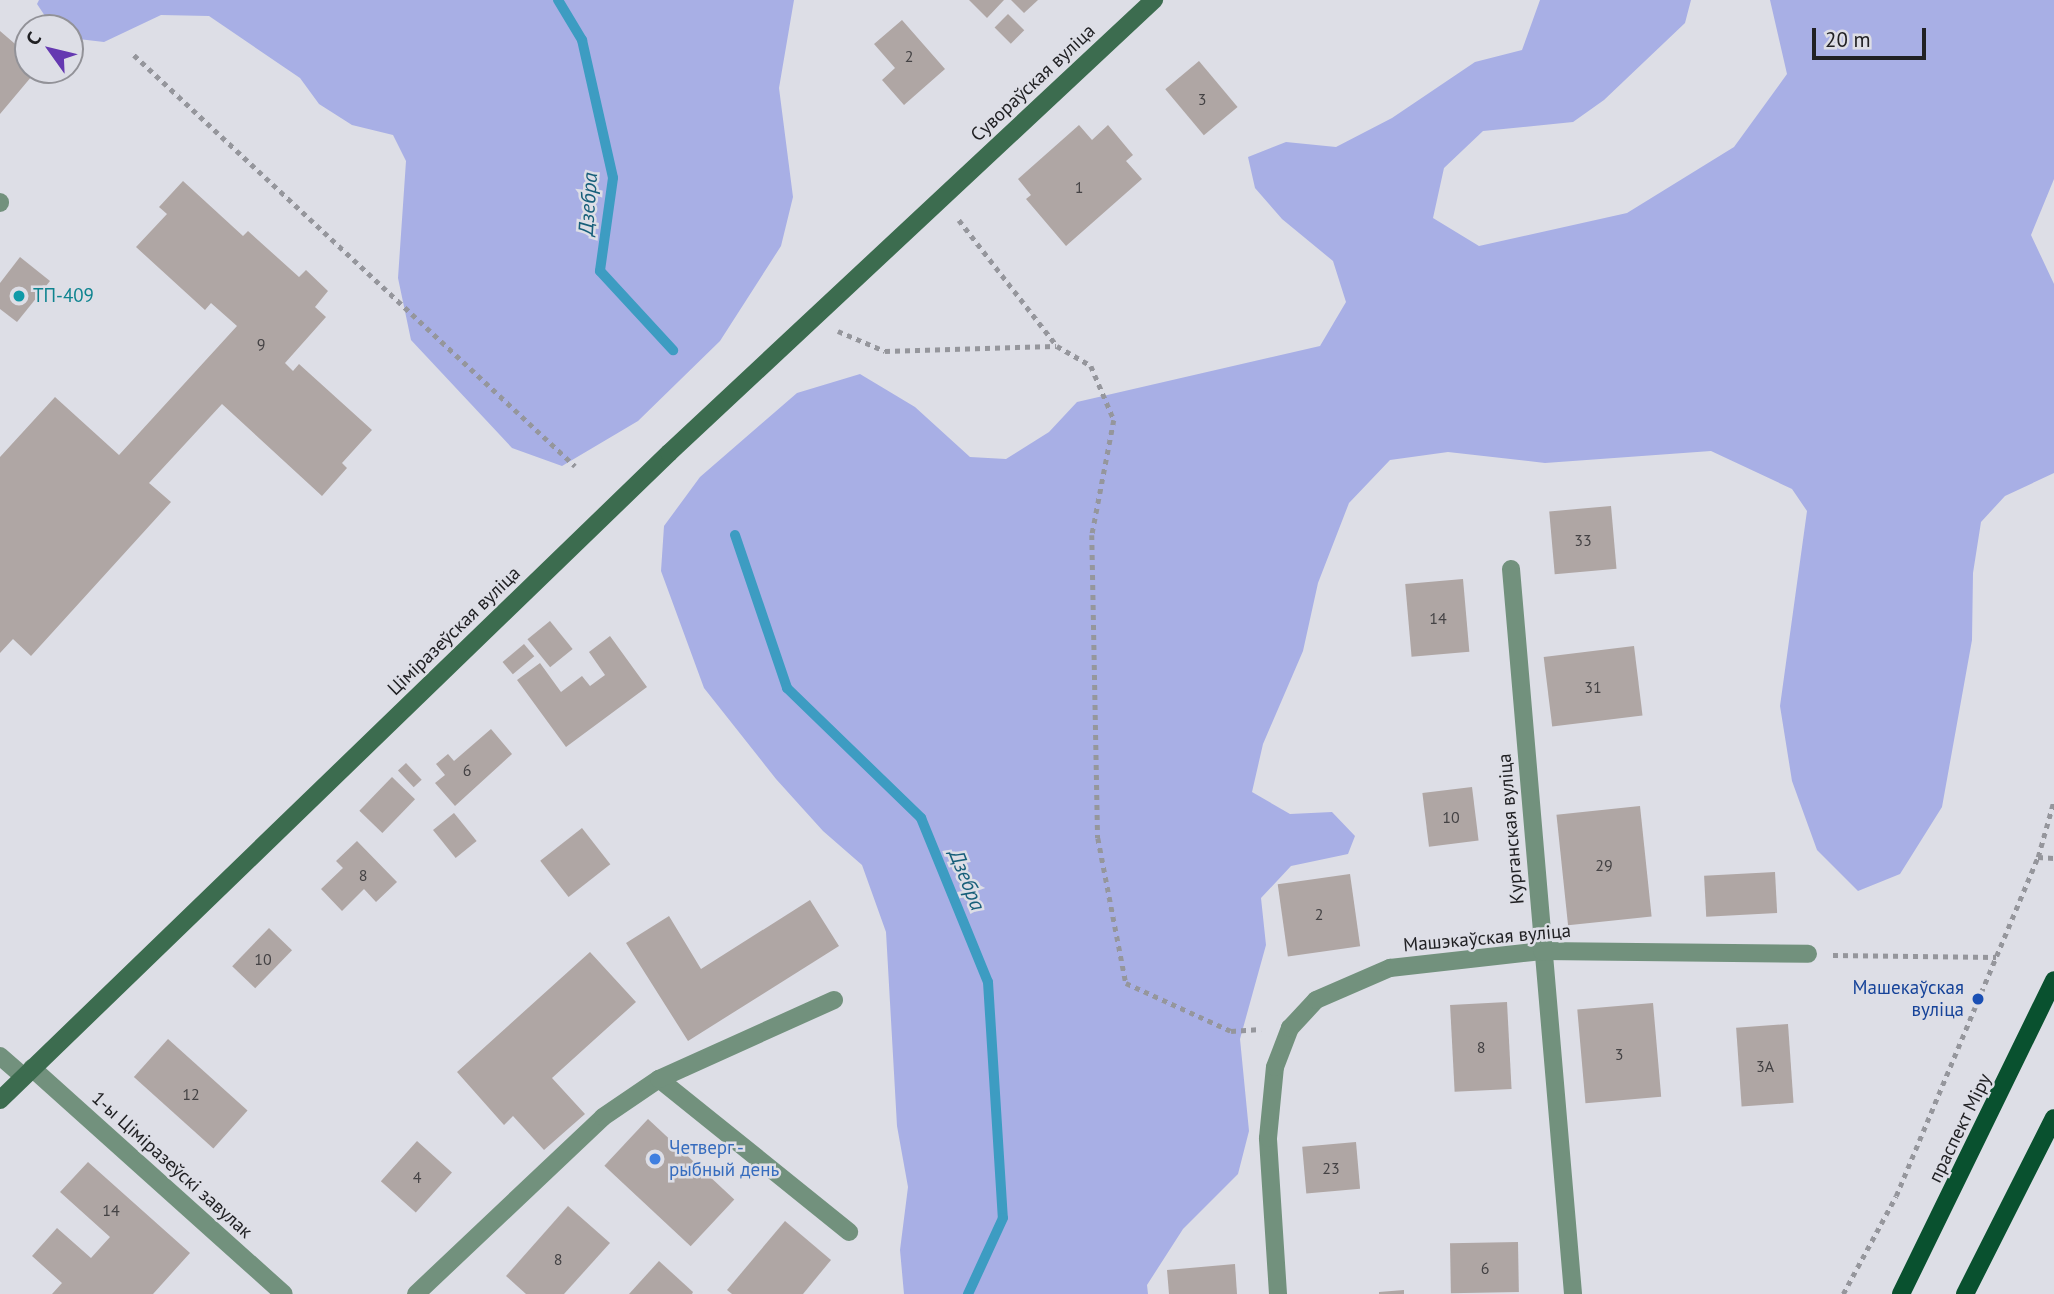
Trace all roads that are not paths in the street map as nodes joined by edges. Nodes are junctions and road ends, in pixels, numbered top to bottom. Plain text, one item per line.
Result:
1 (1154, 0) edge
2 (941, 197) joint
3 (1511, 569) dead end
4 (1542, 951) junction
5 (1808, 954) road end
6 (2054, 980) edge
7 (834, 1000) dead end
8 (0, 1056) edge
9 (27, 1072) junction
10 (659, 1079) junction
11 (0, 1100) edge
12 (2054, 1118) edge
13 (849, 1232) dead end
14 (284, 1294) edge
15 (416, 1294) edge
16 (1278, 1294) edge
17 (1573, 1294) edge
18 (1901, 1294) edge
19 (1965, 1294) edge

1 - 2 main road, Сувораўская вуліца
2 - 9 main road, Ціміразеўская вуліца
3 - 4 street, Курганская вуліца
4 - 5 street, Машэкаўская вуліца
4 - 16 street, Машэкаўская вуліца
4 - 17 street, Курганская вуліца
6 - 18 main road, праспект Міру
7 - 10 street
8 - 9 street, 1-ы Ціміразеўскі завулак
9 - 11 main road, Ціміразеўская вуліца
9 - 14 street, 1-ы Ціміразеўскі завулак
10 - 13 street
10 - 15 street
12 - 19 main road

